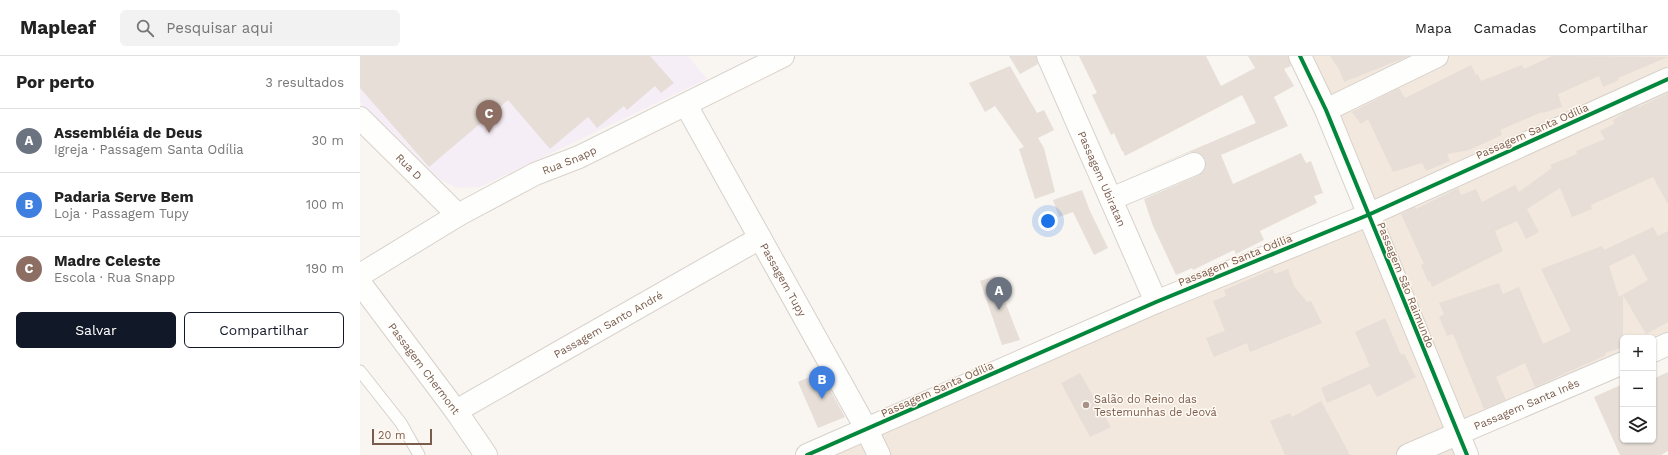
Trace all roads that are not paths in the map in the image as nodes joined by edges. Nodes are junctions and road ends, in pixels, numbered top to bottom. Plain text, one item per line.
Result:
1 (783, 56) edge
2 (1048, 56) edge
3 (1300, 56) edge
4 (1437, 56) edge
5 (1668, 79) edge
6 (686, 105) junction
7 (1326, 110) junction
8 (360, 118) edge
9 (1194, 164) dead end
10 (1111, 199) junction
11 (458, 215) junction
12 (1368, 215) junction
13 (760, 238) junction
14 (360, 275) edge
15 (360, 283) edge
16 (1156, 302) junction
17 (1668, 344) edge
18 (1656, 349) edge
19 (1620, 364) edge
20 (360, 371) edge
21 (456, 411) junction
22 (867, 430) junction
23 (1458, 432) junction
24 (418, 455) edge
25 (486, 455) edge
26 (807, 455) edge
27 (879, 455) edge
28 (1408, 455) edge
29 (1467, 455) edge

1 - 6 street, Rua Snapp
2 - 10 street, Passagem Ubiratan
3 - 7 street, Passagem São Raimundo
4 - 7 street
5 - 12 street, Passagem Santa Odília
6 - 11 street, Rua Snapp
6 - 13 street, Passagem Tupy
7 - 12 street, Passagem São Raimundo
8 - 11 street, Rua D
9 - 10 street
10 - 16 street, Passagem Ubiratan
11 - 14 street, Rua Snapp
12 - 16 street, Passagem Santa Odília
12 - 23 street, Passagem São Raimundo
13 - 21 street, Passagem Santo André
13 - 22 street, Passagem Tupy
15 - 21 street, Passagem Chermont
16 - 22 street, Passagem Santa Odília
17 - 18 street
19 - 23 street, Passagem Santa Inês
20 - 24 lane
21 - 25 street, Passagem Chermont
22 - 26 street, Passagem Santa Odília
22 - 27 street, Passagem Tupy
23 - 28 street, Passagem Santa Inês
23 - 29 street, Passagem São Raimundo

